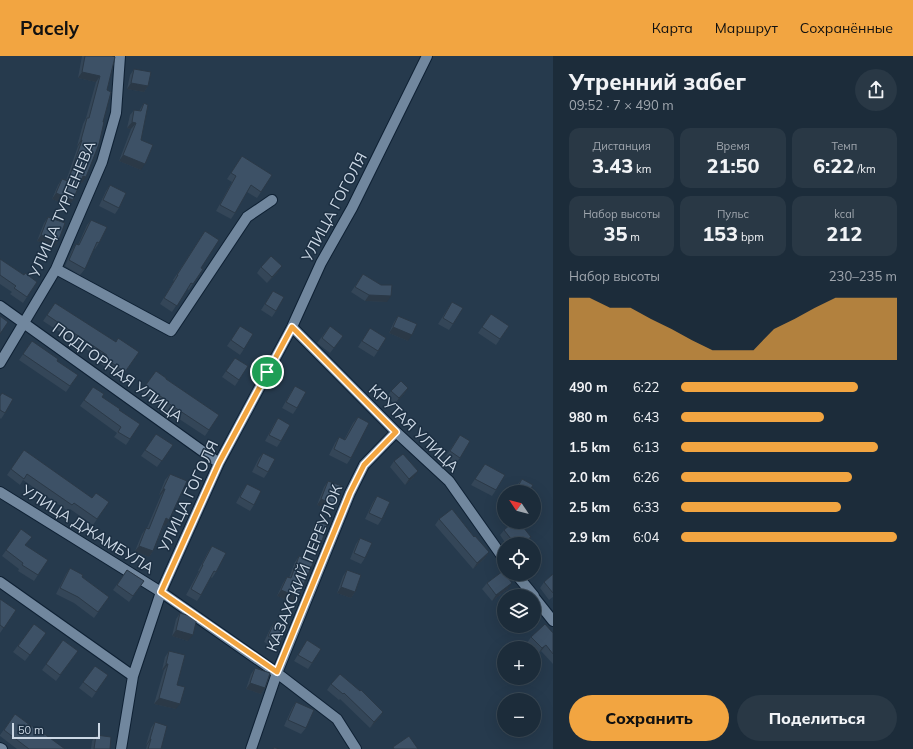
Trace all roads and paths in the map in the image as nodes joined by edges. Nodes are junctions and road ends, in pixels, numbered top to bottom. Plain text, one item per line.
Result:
1 (120, 56) edge
2 (427, 56) edge
3 (272, 200) dead end
4 (56, 269) junction
5 (0, 306) edge
6 (24, 324) junction
7 (292, 327) junction
8 (0, 363) edge
9 (396, 432) junction
10 (219, 463) junction
11 (0, 492) edge
12 (497, 549) edge
13 (522, 581) edge
14 (0, 582) edge
15 (528, 589) edge
16 (161, 592) junction
17 (541, 605) edge
18 (553, 621) edge
19 (277, 672) junction
20 (133, 676) junction
21 (121, 749) edge
22 (251, 749) edge
23 (356, 749) edge

1 - 4 street, УЛИЦА ТУРГЕНЕВА
2 - 7 street, УЛИЦА ГОГОЛЯ
3 - 4 street
4 - 6 street, УЛИЦА ТУРГЕНЕВА
5 - 6 street, ПОДГОРНАЯ УЛИЦА
6 - 8 street, УЛИЦА ТУРГЕНЕВА
6 - 10 street, ПОДГОРНАЯ УЛИЦА
7 - 9 street, КРУТАЯ УЛИЦА
7 - 10 street, УЛИЦА ГОГОЛЯ
9 - 12 street, КРУТАЯ УЛИЦА
9 - 19 street, КАЗАХСКИЙ ПЕРЕУЛОК
10 - 16 street, УЛИЦА ГОГОЛЯ
11 - 16 street, УЛИЦА ДЖАМБУЛА
13 - 15 street
14 - 20 street
16 - 19 street, УЛИЦА ДЖАМБУЛА
16 - 20 street, УЛИЦА ГОГОЛЯ
17 - 18 street
19 - 22 street, КАЗАХСКИЙ ПЕРЕУЛОК
19 - 23 street, УЛИЦА ДЖАМБУЛА
20 - 21 street, УЛИЦА ГОГОЛЯ

